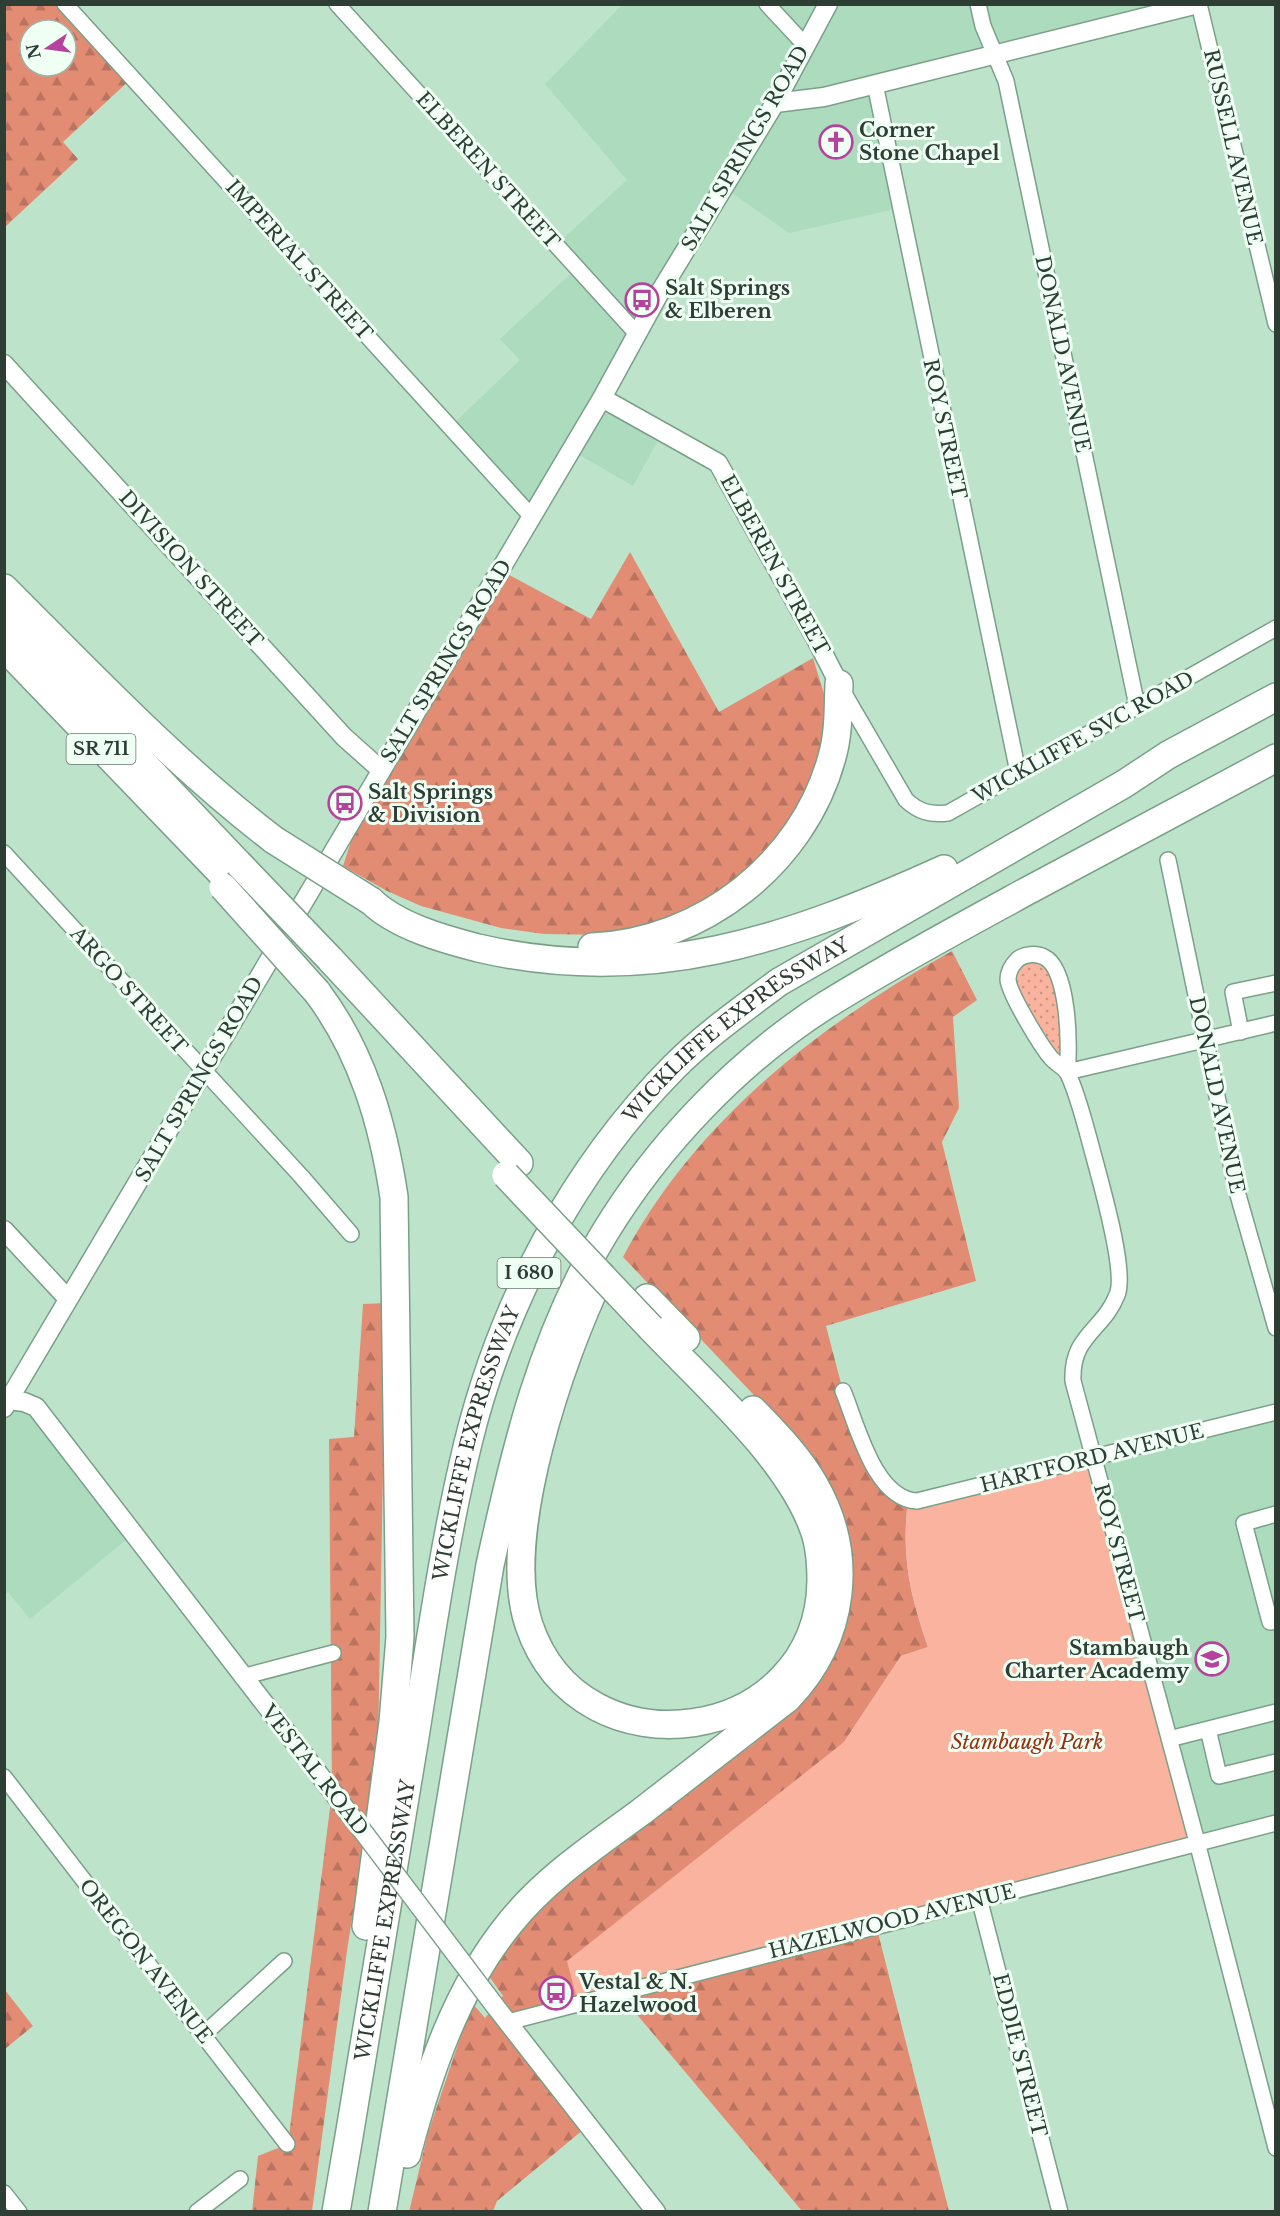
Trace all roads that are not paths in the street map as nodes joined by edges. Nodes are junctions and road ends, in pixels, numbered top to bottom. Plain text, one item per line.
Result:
1 (65, 4) edge
2 (337, 4) edge
3 (767, 4) edge
4 (828, 4) edge
5 (978, 4) edge
6 (1198, 4) edge
7 (805, 45) junction
8 (996, 54) junction
9 (875, 84) junction
10 (775, 103) junction
11 (1275, 324) edge
12 (638, 335) junction
13 (4, 364) edge
14 (602, 398) junction
15 (532, 516) junction
16 (4, 588) edge
17 (4, 617) edge
18 (1275, 628) edge
19 (4, 648) edge
20 (839, 684) junction
21 (1275, 697) edge
22 (1137, 706) junction
23 (1168, 755) junction
24 (1275, 758) edge
25 (381, 771) junction
26 (1018, 772) junction
27 (897, 784) joint
28 (4, 853) edge
29 (1168, 860) dead end
30 (229, 876) junction
31 (371, 901) junction
32 (879, 974) junction
33 (323, 977) junction
34 (1275, 982) edge
35 (1275, 1023) edge
36 (1241, 1032) junction
37 (1206, 1041) junction
38 (204, 1072) junction
39 (1067, 1072) junction
40 (512, 1169) junction
41 (4, 1230) edge
42 (351, 1234) dead end
43 (68, 1299) junction
44 (1275, 1328) edge
45 (843, 1391) dead end
46 (6, 1403) edge
47 (1275, 1412) edge
48 (1094, 1458) junction
49 (1275, 1514) edge
50 (1275, 1621) edge
51 (333, 1653) dead end
52 (242, 1677) junction
53 (1275, 1712) edge
54 (1208, 1730) junction
55 (1169, 1739) junction
56 (1275, 1762) edge
57 (4, 1777) edge
58 (1275, 1822) edge
59 (1197, 1842) junction
60 (979, 1898) junction
61 (284, 1960) dead end
62 (508, 2022) junction
63 (203, 2035) junction
64 (357, 2089) junction
65 (288, 2145) dead end
66 (1275, 2148) edge
67 (240, 2178) dead end
68 (4, 2193) edge
69 (19, 2211) edge
70 (197, 2211) edge
71 (336, 2211) edge
72 (382, 2211) edge
73 (396, 2211) edge
74 (656, 2211) edge
75 (1060, 2211) edge

1 - 15 street, IMPERIAL STREET
2 - 12 street, ELBEREN STREET
3 - 7 street
4 - 7 street, SALT SPRINGS ROAD
5 - 8 street, DONALD AVENUE
6 - 8 street
6 - 11 street, RUSSELL AVENUE
7 - 10 street, SALT SPRINGS ROAD
8 - 9 street
8 - 22 street, DONALD AVENUE
9 - 10 street
9 - 26 street, ROY STREET
10 - 12 street, SALT SPRINGS ROAD
12 - 14 street, SALT SPRINGS ROAD
13 - 25 street, DIVISION STREET
14 - 15 street, SALT SPRINGS ROAD
14 - 20 street, ELBEREN STREET
15 - 25 street, SALT SPRINGS ROAD
16 - 31 highway, bridge
17 - 30 highway
18 - 22 street, WICKLIFFE SVC ROAD
19 - 30 highway, SR 711
20 - 27 street, ELBEREN STREET
20 - 31 highway
21 - 23 highway, WICKLIFFE EXPRESSWAY / I 680
22 - 26 street, WICKLIFFE SVC ROAD
23 - 31 highway
23 - 64 highway, WICKLIFFE EXPRESSWAY / I 680
24 - 32 highway, WICKLIFFE EXPRESSWAY / I 680
25 - 38 street, SALT SPRINGS ROAD
26 - 27 street, WICKLIFFE SVC ROAD
28 - 38 street, ARGO STREET
29 - 37 street, DONALD AVENUE
30 - 33 highway, bridge
32 - 40 highway, bridge
32 - 72 highway, WICKLIFFE EXPRESSWAY / I 680
33 - 40 highway
33 - 64 highway
34 - 36 street
35 - 36 street
36 - 37 street
37 - 39 street
37 - 44 street, DONALD AVENUE
38 - 42 street, ARGO STREET
38 - 43 street, SALT SPRINGS ROAD
39 - 39 street, ROY STREET
39 - 48 street, ROY STREET
40 - 73 highway
41 - 43 street
43 - 46 street, SALT SPRINGS ROAD
45 - 48 street, HARTFORD AVENUE
46 - 52 street, VESTAL ROAD
47 - 48 street, HARTFORD AVENUE
48 - 55 street, ROY STREET
49 - 50 street
51 - 52 street
52 - 62 street, VESTAL ROAD, bridge
53 - 54 street
54 - 55 street
54 - 56 street
55 - 59 street, ROY STREET
57 - 63 street, OREGON AVENUE
58 - 59 street, HAZELWOOD AVENUE
59 - 60 street, HAZELWOOD AVENUE
59 - 66 street, ROY STREET
60 - 62 street, HAZELWOOD AVENUE
60 - 75 street, EDDIE STREET
61 - 63 street
62 - 74 street, VESTAL ROAD
63 - 65 street, OREGON AVENUE
64 - 71 highway, WICKLIFFE EXPRESSWAY / I 680
67 - 70 street
68 - 69 street

